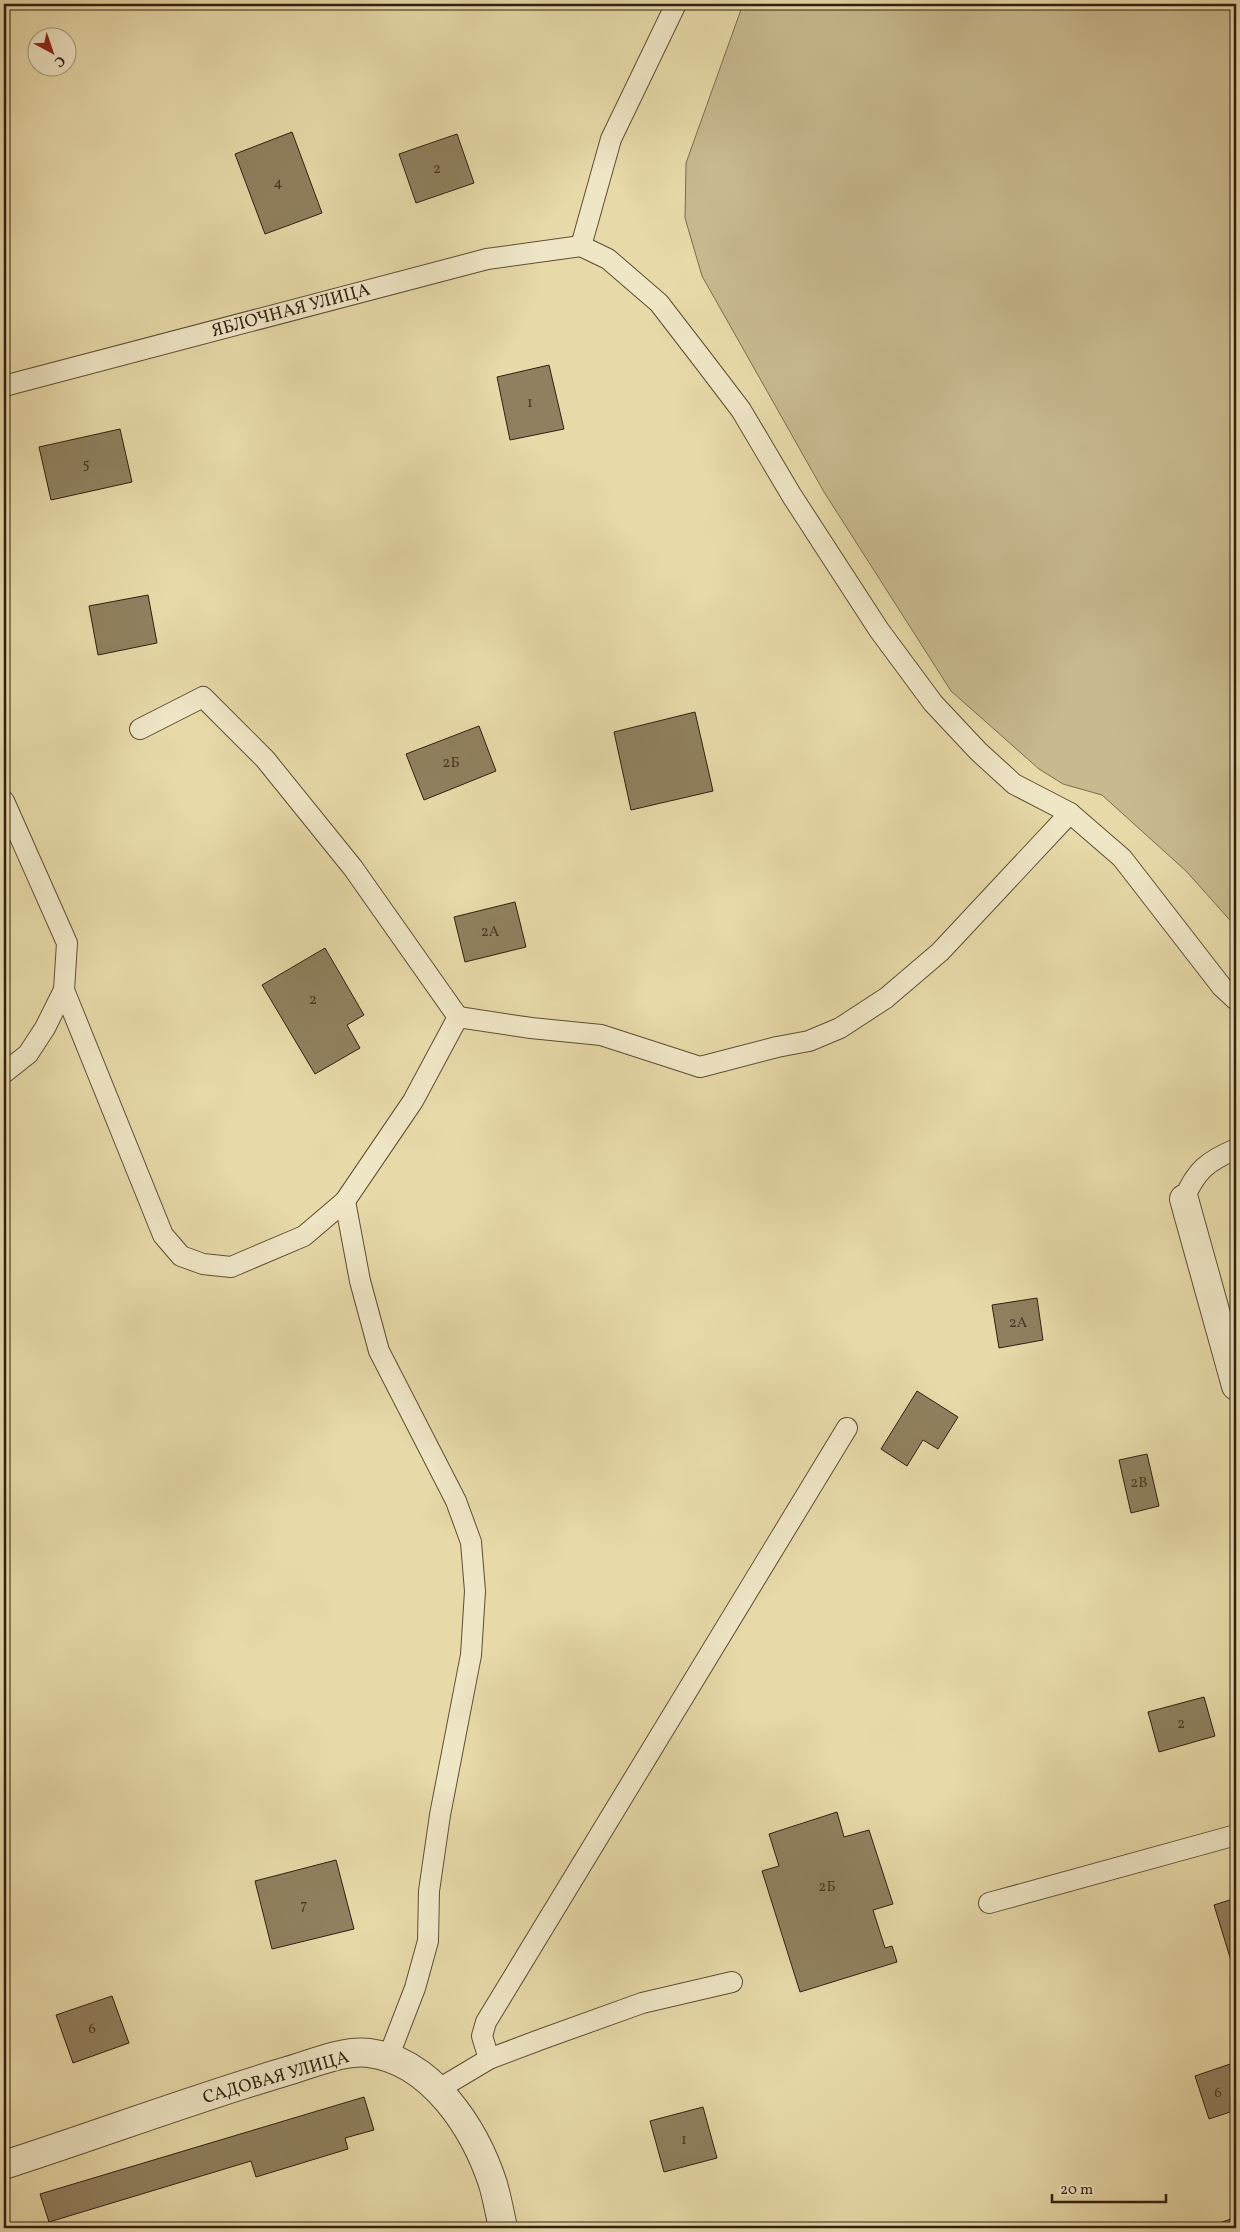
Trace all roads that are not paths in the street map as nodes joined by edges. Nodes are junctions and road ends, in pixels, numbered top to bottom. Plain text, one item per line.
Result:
1 (676, 4) edge
2 (581, 246) junction
3 (4, 386) edge
4 (140, 729) dead end
5 (4, 801) edge
6 (1070, 813) junction
7 (64, 990) junction
8 (1236, 1000) edge
9 (458, 1017) junction
10 (4, 1073) edge
11 (1236, 1149) edge
12 (1184, 1199) joint
13 (345, 1201) junction
14 (1236, 1386) edge
15 (846, 1428) dead end
16 (1236, 1835) edge
17 (989, 1903) dead end
18 (732, 1982) dead end
19 (388, 2058) junction
20 (489, 2060) junction
21 (437, 2090) junction
22 (4, 2165) edge
23 (503, 2228) edge

1 - 2 lane
2 - 3 lane, ЯБЛОЧНАЯ УЛИЦА
2 - 6 lane
4 - 9 lane
5 - 7 lane
6 - 8 lane
6 - 9 lane
7 - 10 lane
7 - 13 lane
9 - 13 lane
11 - 12 lane
12 - 14 street
13 - 19 lane
15 - 20 lane
16 - 17 lane
18 - 20 lane
19 - 21 street, САДОВАЯ УЛИЦА
19 - 22 street, САДОВАЯ УЛИЦА
20 - 21 lane
21 - 23 street, САДОВАЯ УЛИЦА

